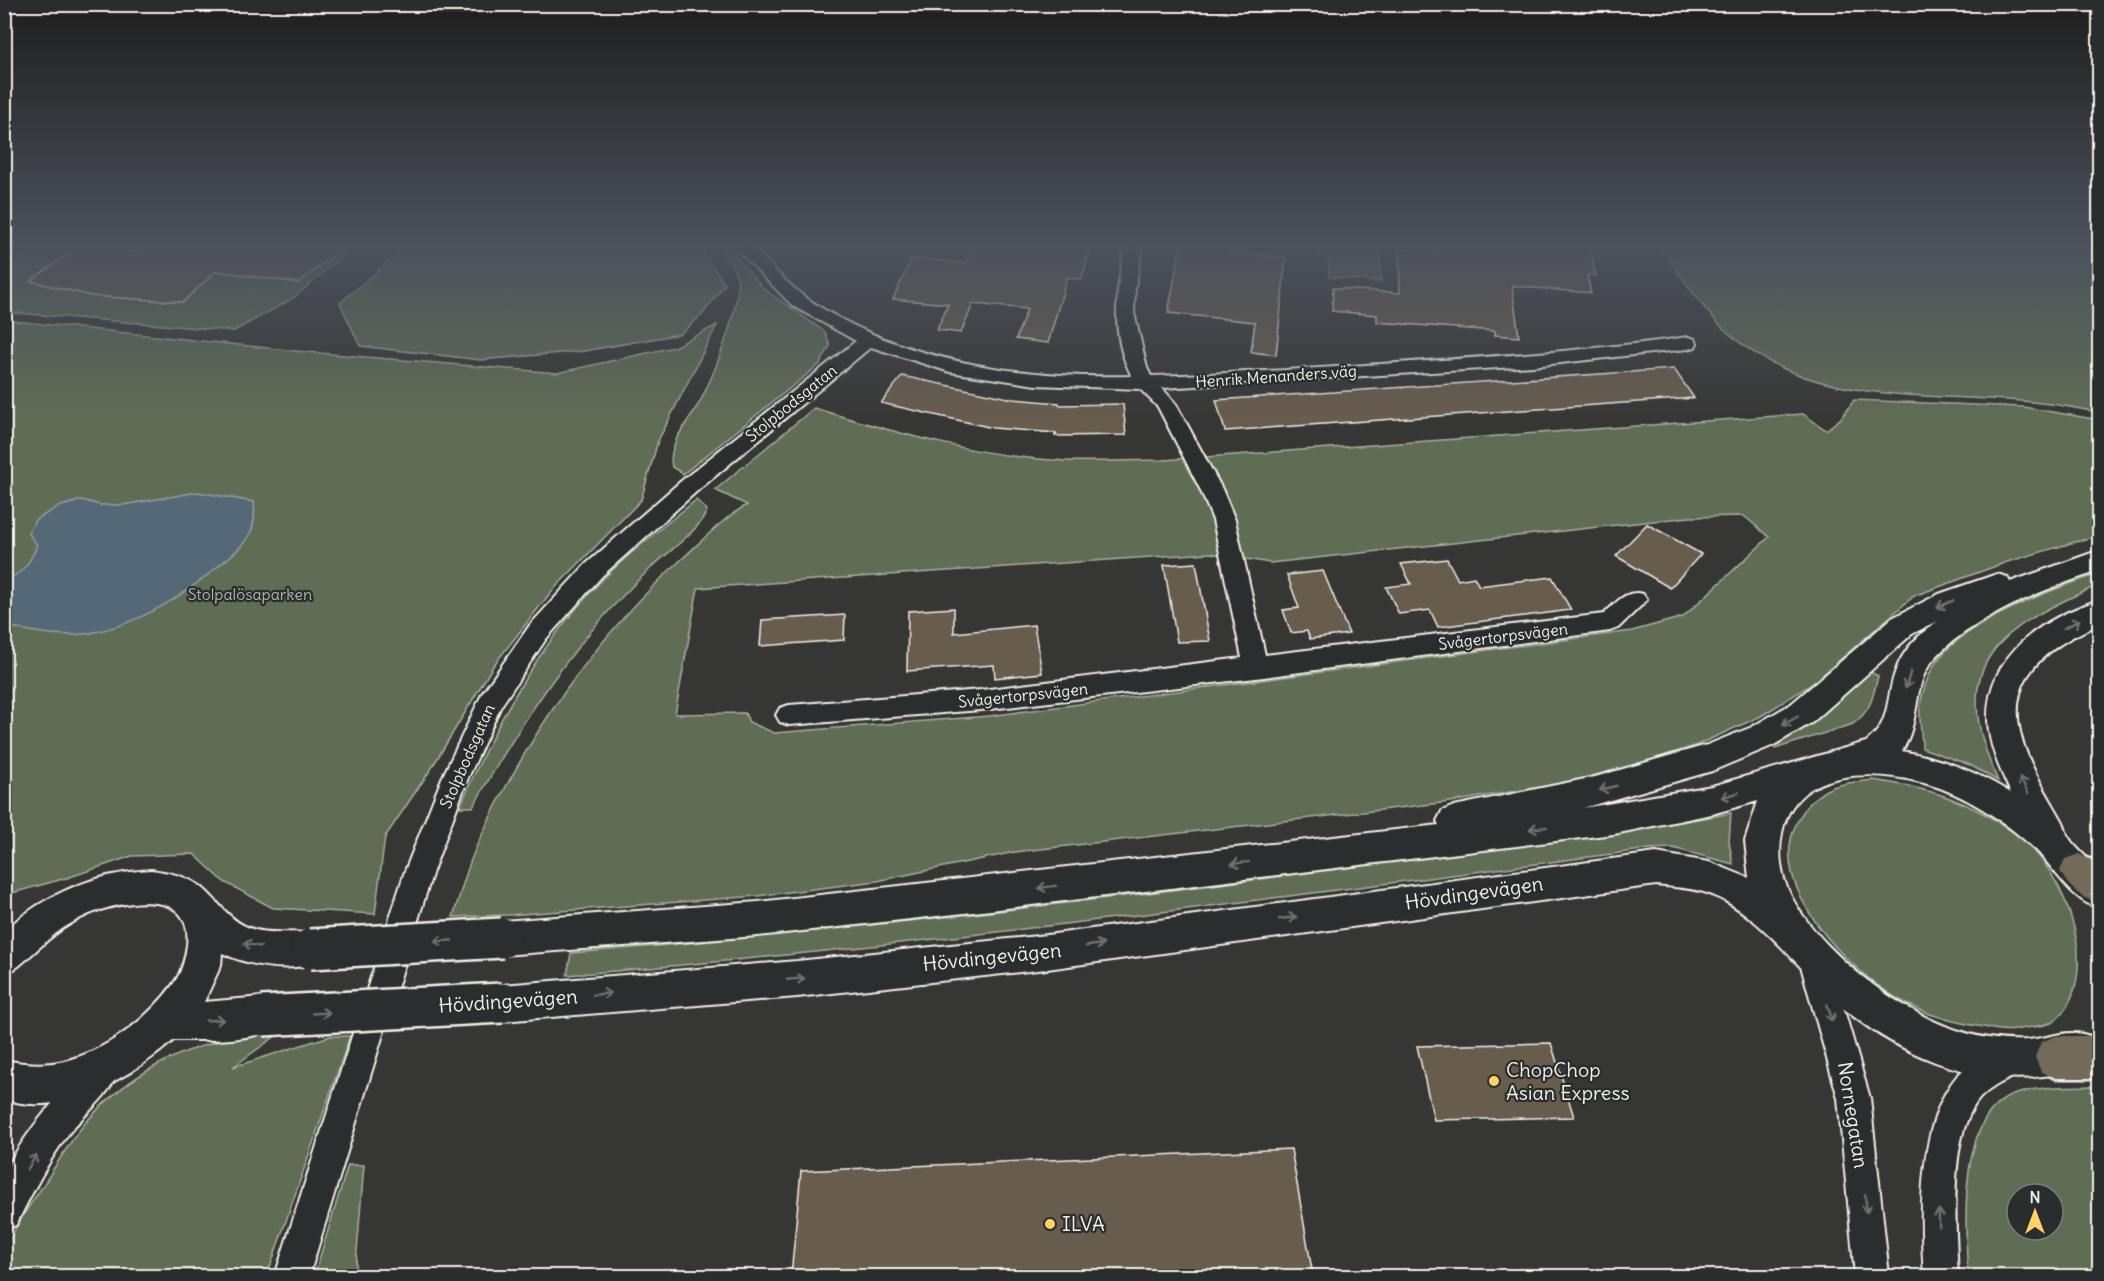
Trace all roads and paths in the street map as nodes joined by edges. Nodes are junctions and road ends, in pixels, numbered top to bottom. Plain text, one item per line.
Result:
1 (809, 305) edge
2 (1125, 305) edge
3 (868, 340) junction
4 (1688, 343) dead end
5 (1147, 384) junction
6 (2100, 560) edge
7 (2061, 571) junction
8 (1635, 600) dead end
9 (2100, 611) edge
10 (1256, 668) junction
11 (789, 715) dead end
12 (1841, 763) junction
13 (1807, 773) junction
14 (1300, 856) junction
15 (2085, 878) edge
16 (67, 906) junction
17 (201, 914) junction
18 (4, 929) edge
19 (1805, 946) junction
20 (4, 957) edge
21 (167, 1021) junction
22 (2100, 1036) edge
23 (2056, 1057) junction
24 (2100, 1057) edge
25 (117, 1060) junction
26 (2014, 1060) junction
27 (4, 1080) edge
28 (4, 1213) edge
29 (292, 1276) edge
30 (1872, 1276) edge
31 (1941, 1276) edge

1 - 3 street, Henrik Menanders väg
2 - 5 street
3 - 5 street, Henrik Menanders väg
3 - 29 street, Stolpbodsgatan
4 - 5 street, Henrik Menanders väg
5 - 10 street
6 - 7 street
7 -> 12 street
7 -> 14 street
8 - 10 street, Svågertorpsvägen
15 -> 9 street
10 - 11 street, Svågertorpsvägen
12 - 13 street
12 - 15 street
13 -> 14 street
13 - 19 street
14 -> 17 street, bridge
16 - 17 street
16 - 18 street
16 - 20 street
17 - 21 street
21 -> 19 street, Hövdingevägen, bridge
19 - 26 street
19 -> 30 street, Nornegatan
21 - 25 street
22 - 23 street
23 - 24 highway
23 - 26 street
25 - 27 street
28 -> 25 street
31 -> 26 street

